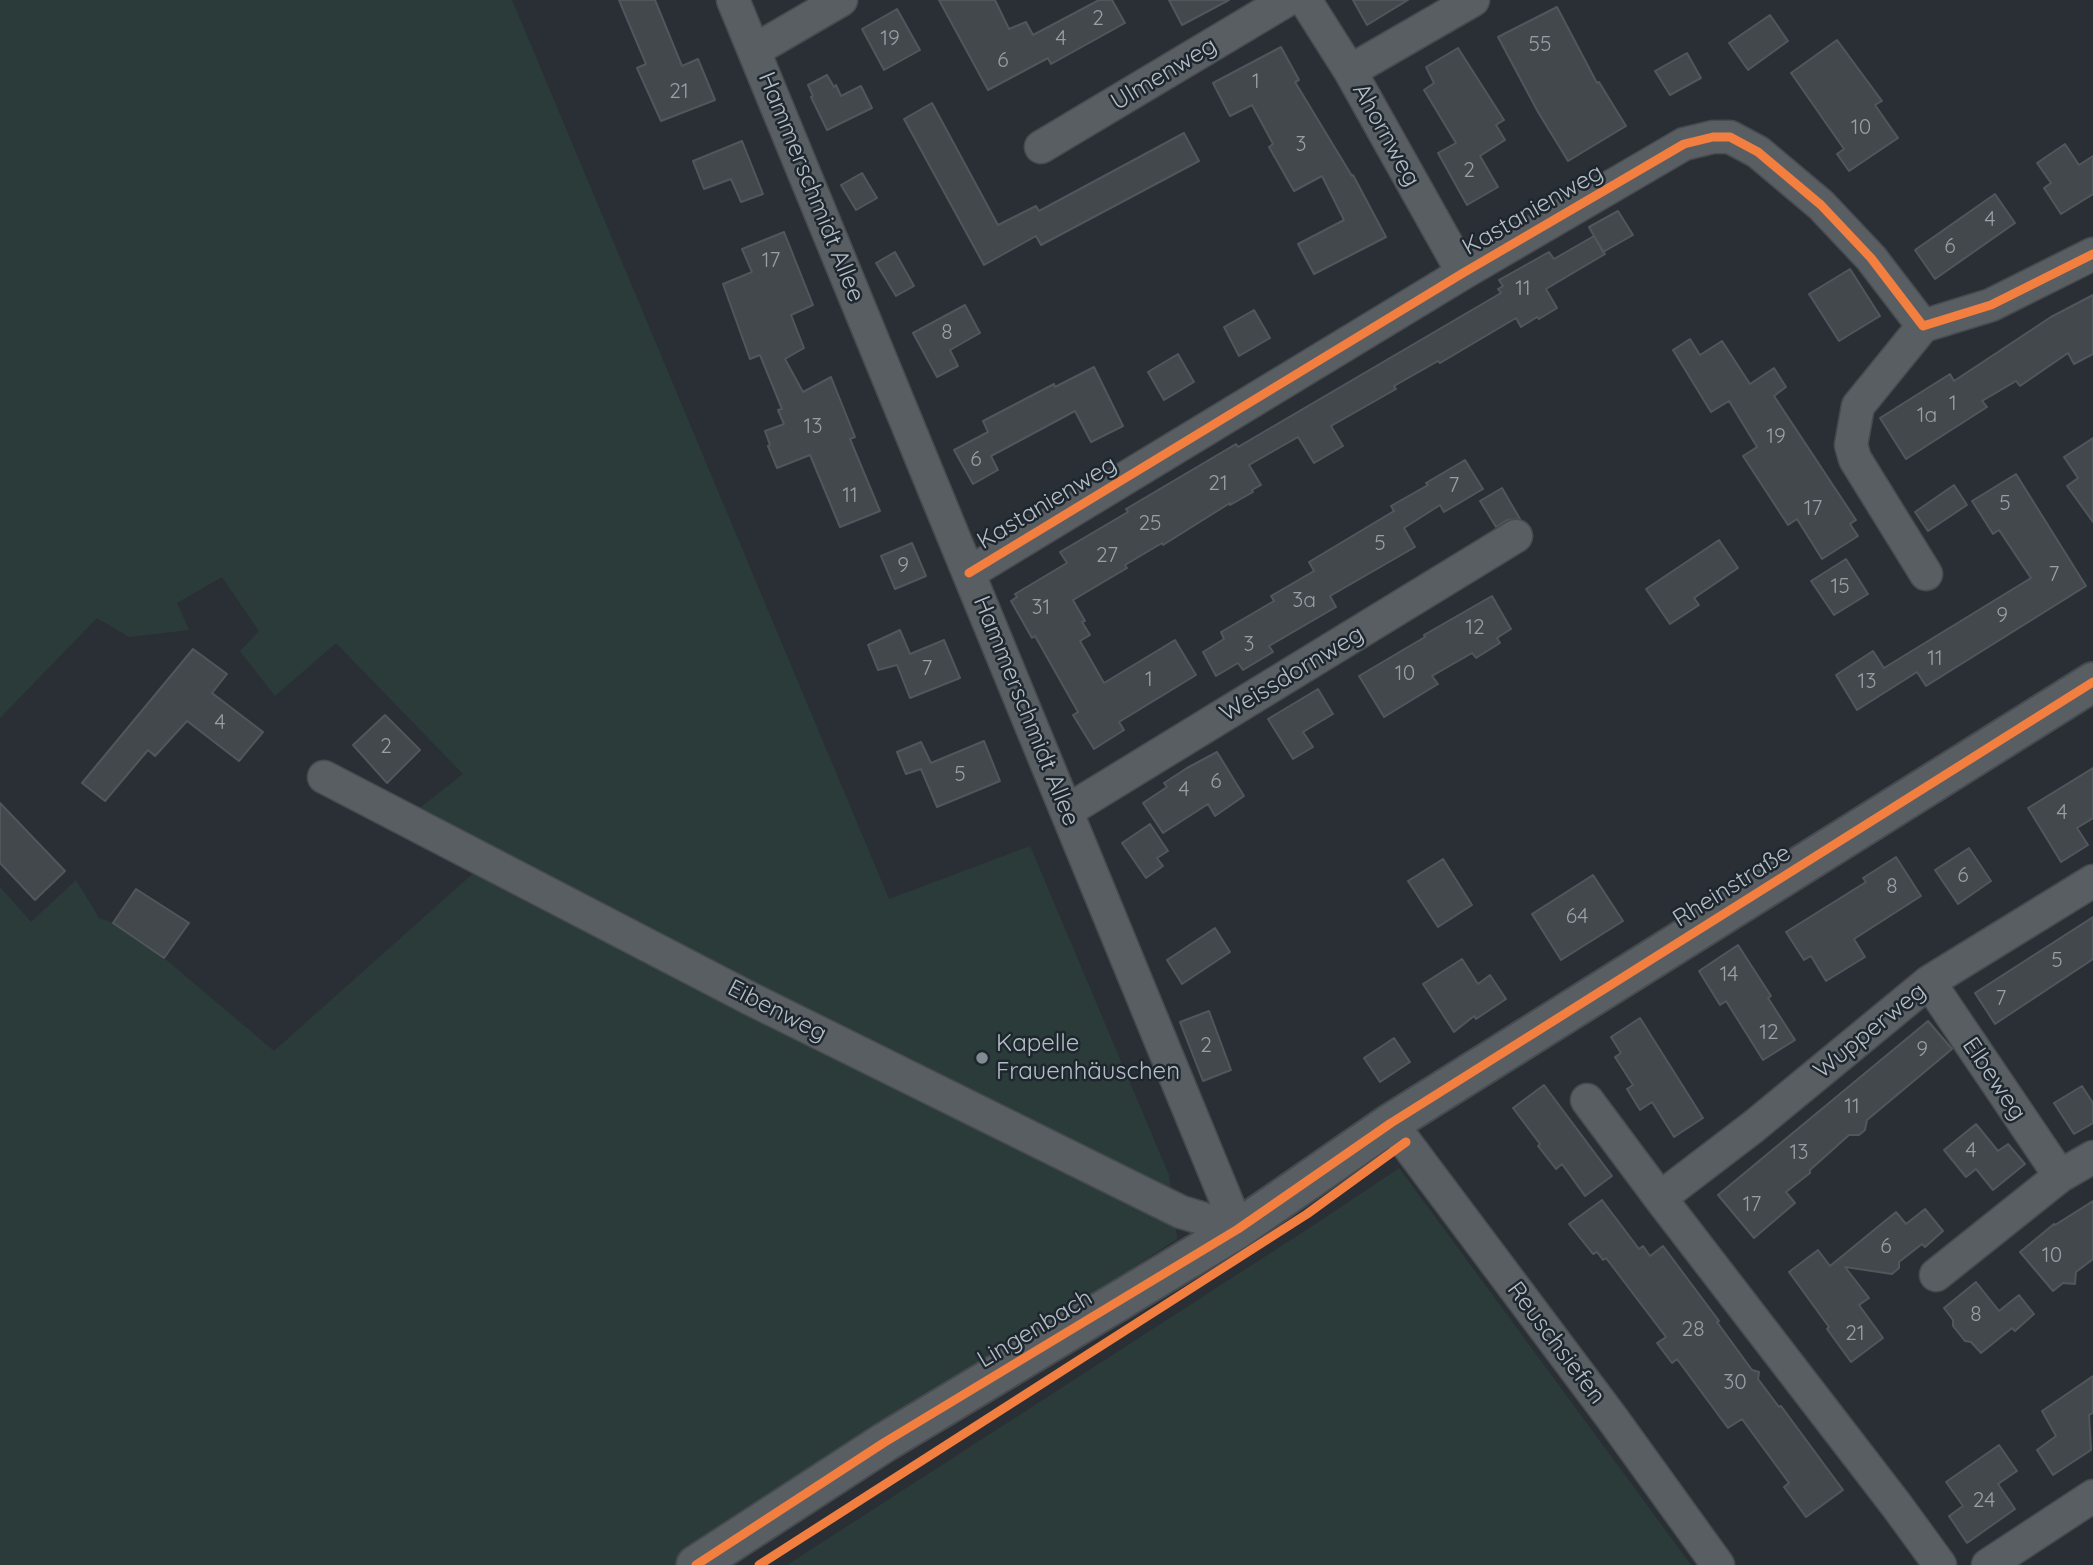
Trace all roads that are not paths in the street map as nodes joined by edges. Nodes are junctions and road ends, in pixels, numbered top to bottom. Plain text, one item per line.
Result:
1 (733, 0) edge
2 (841, 0) edge
3 (1287, 0) edge
4 (1305, 0) edge
5 (1473, 0) edge
6 (755, 50) junction
7 (1350, 71) junction
8 (1041, 147) dead end
9 (2093, 254) edge
10 (1463, 274) junction
11 (1923, 327) junction
12 (1516, 536) dead end
13 (970, 573) junction
14 (1926, 574) dead end
15 (2093, 682) edge
16 (324, 777) dead end
17 (1067, 811) junction
18 (2093, 881) edge
19 (1929, 982) junction
20 (1587, 1100) dead end
21 (1391, 1123) junction
22 (2093, 1157) edge
23 (2060, 1176) junction
24 (1660, 1198) junction
25 (1238, 1229) junction
26 (1936, 1275) dead end
27 (2093, 1496) edge
28 (696, 1565) edge
29 (1718, 1565) edge
30 (1940, 1565) edge
31 (1988, 1565) edge

1 - 6 street, Hammerschmidt Allee
2 - 6 street
3 - 8 street, Ulmenweg
4 - 7 street, Ahornweg
5 - 7 street
6 - 13 street, Hammerschmidt Allee
7 - 10 street, Ahornweg
9 - 11 street
10 - 11 street, Kastanienweg
10 - 13 street, Kastanienweg
11 - 14 street
12 - 17 street, Weissdornweg
13 - 17 street, Hammerschmidt Allee
15 - 21 street, Rheinstraße
16 - 25 street, Eibenweg
17 - 25 street, Hammerschmidt Allee
18 - 19 street, Wupperweg
19 - 23 street, Elbeweg
19 - 24 street, Wupperweg
20 - 24 street
21 - 25 street, Lingenbach
21 - 29 street, Reuschsiefen
22 - 23 street
23 - 26 street
24 - 30 street
25 - 28 street, Lingenbach
27 - 31 street

